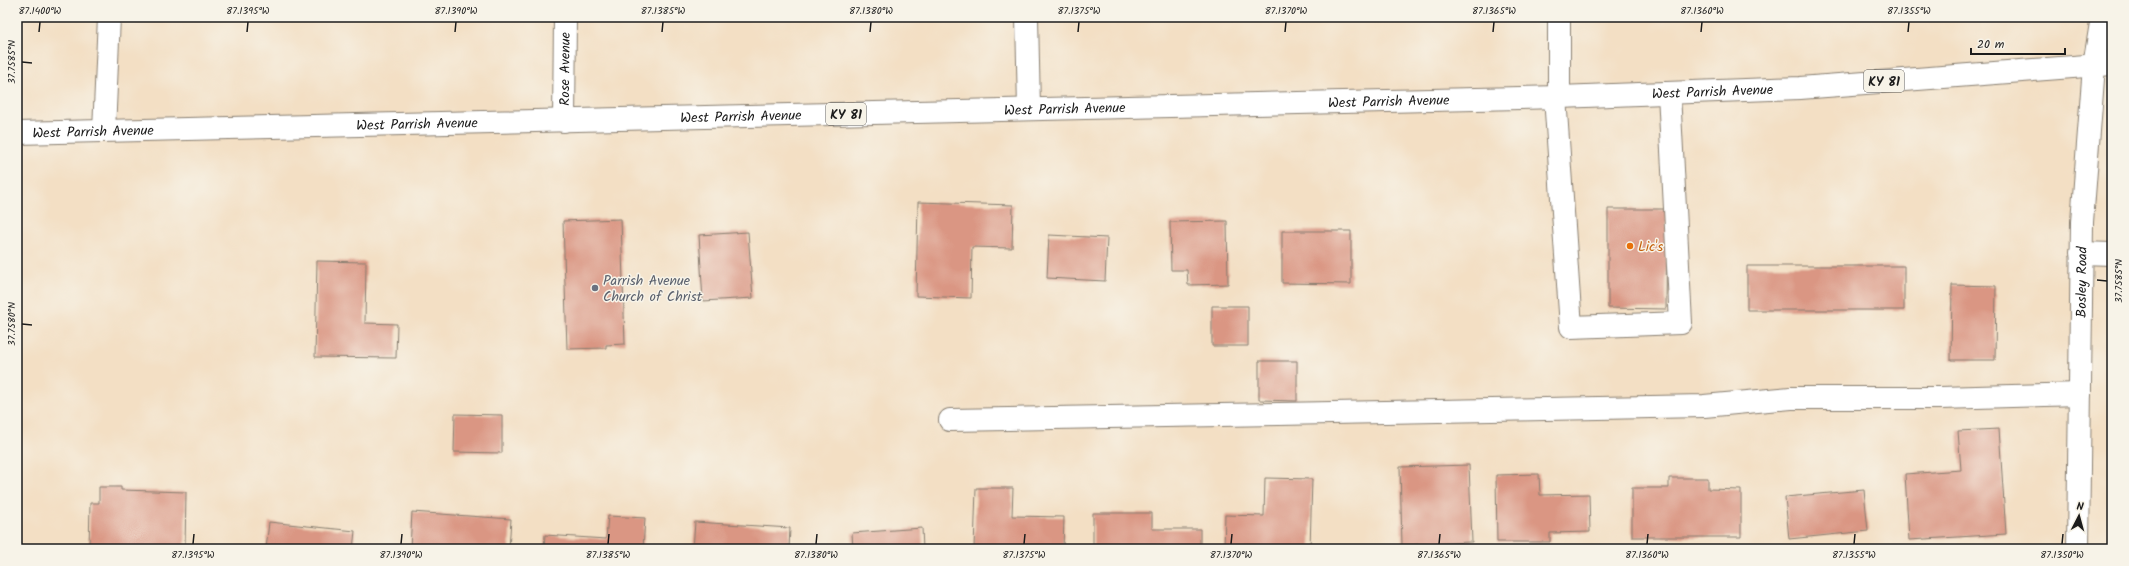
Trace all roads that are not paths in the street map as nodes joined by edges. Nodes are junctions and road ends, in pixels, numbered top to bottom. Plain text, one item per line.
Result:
1 (109, 17) edge
2 (564, 17) edge
3 (1027, 17) edge
4 (1559, 17) edge
5 (2102, 17) edge
6 (2103, 65) edge
7 (1669, 93) junction
8 (1557, 97) junction
9 (1029, 109) junction
10 (564, 121) junction
11 (104, 131) junction
12 (17, 133) edge
13 (2081, 253) junction
14 (2112, 254) edge
15 (2080, 394) junction
16 (950, 420) dead end
17 (2078, 549) edge

1 - 11 main road
2 - 10 main road, Rose Avenue
3 - 9 main road
4 - 8 main road
5 - 6 main road, Bosley Road
6 - 7 main road, West Parrish Avenue / KY 81
6 - 13 main road, Bosley Road
7 - 8 main road, West Parrish Avenue / KY 81
7 - 8 main road
8 - 9 main road, West Parrish Avenue / KY 81
9 - 10 main road, West Parrish Avenue / KY 81
10 - 11 main road, West Parrish Avenue / KY 81
11 - 12 main road, West Parrish Avenue / KY 81
13 - 14 main road
13 - 15 main road, Bosley Road
15 - 16 main road
15 - 17 main road, Bosley Road

